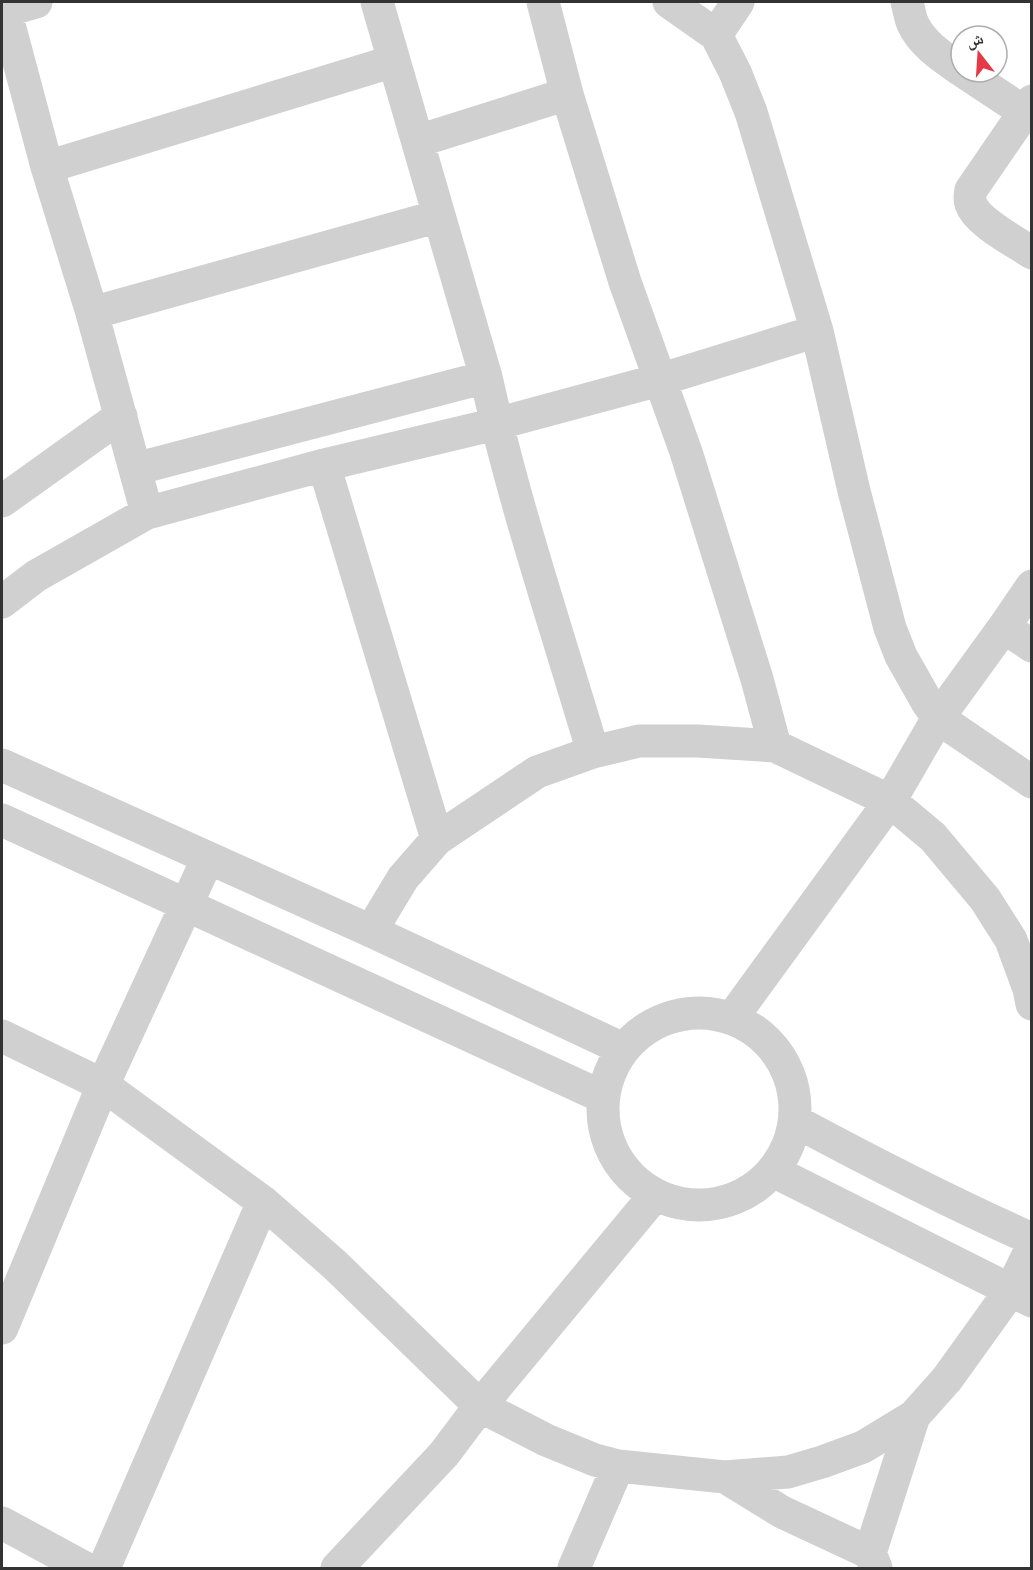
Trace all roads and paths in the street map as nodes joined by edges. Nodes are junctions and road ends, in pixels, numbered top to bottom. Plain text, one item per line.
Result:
1 (36, 2) edge
2 (377, 2) edge
3 (543, 2) edge
4 (669, 2) edge
5 (738, 2) edge
6 (907, 2) edge
7 (4, 6) edge
8 (716, 35) junction
9 (949, 61) edge
10 (394, 62) junction
11 (13, 83) edge
12 (985, 84) edge
13 (567, 94) junction
14 (1029, 110) edge
15 (418, 141) junction
16 (47, 167) junction
17 (439, 216) junction
18 (1032, 253) edge
19 (92, 312) junction
20 (817, 331) junction
21 (486, 377) junction
22 (659, 380) junction
23 (121, 416) junction
24 (496, 424) junction
25 (324, 465) junction
26 (135, 469) junction
27 (2, 501) edge
28 (147, 513) junction
29 (1032, 586) edge
30 (2, 602) edge
31 (1004, 627) junction
32 (1032, 646) edge
33 (938, 718) junction
34 (775, 746) junction
35 (593, 752) junction
36 (2, 765) edge
37 (1032, 782) edge
38 (890, 801) junction
39 (2, 820) edge
40 (437, 839) junction
41 (208, 858) junction
42 (186, 906) junction
43 (371, 931) junction
44 (1032, 1004) edge
45 (732, 1018) junction
46 (2, 1036) edge
47 (623, 1050) junction
48 (103, 1085) junction
49 (603, 1097) junction
50 (795, 1121) junction
51 (773, 1171) junction
52 (655, 1195) junction
53 (263, 1202) junction
54 (1032, 1239) edge
55 (1032, 1247) edge
56 (1021, 1295) edge
57 (2, 1328) edge
58 (480, 1406) junction
59 (914, 1416) junction
60 (618, 1466) junction
61 (725, 1477) junction
62 (2, 1523) edge
63 (873, 1561) edge
64 (85, 1569) edge
65 (104, 1569) edge
66 (337, 1569) edge
67 (574, 1569) edge

1 - 7 street
2 - 10 street
3 - 13 street
4 - 8 street
5 - 8 street
6 - 9 street
7 - 11 street
8 - 20 street
10 - 15 street
10 - 16 street
11 - 16 street
12 - 14 street
13 - 15 street
13 - 22 street
14 - 18 street
15 - 17 street
16 - 19 street
17 - 19 street
17 - 21 street
19 - 23 street
20 - 22 street
20 - 33 street
21 - 24 street
21 - 26 street
22 - 24 street
22 - 34 street
23 - 26 street
23 - 27 street
24 - 25 street
24 - 35 street
25 - 28 street
25 - 40 street
26 - 28 street
28 - 30 street
29 - 31 street
31 - 32 street
31 - 33 street
33 - 37 street
33 - 38 street
34 - 35 street
34 - 38 street
35 - 40 street
36 - 41 street
38 - 44 street
38 - 45 street
39 - 42 street
40 - 43 street
41 - 42 street
41 - 43 street
42 - 48 street
42 - 49 street
43 - 47 street
45 - 47 street
45 - 50 street
46 - 48 street
47 - 49 street
48 - 53 street
48 - 57 street
49 - 52 street
50 - 51 street
50 - 54 street
51 - 52 street
51 - 56 street
52 - 58 street
53 - 58 street
53 - 65 street
55 - 56 street
56 - 59 street
58 - 60 street
58 - 66 street
59 - 61 street
59 - 63 street
60 - 61 street
60 - 67 street
61 - 63 street
62 - 64 street

